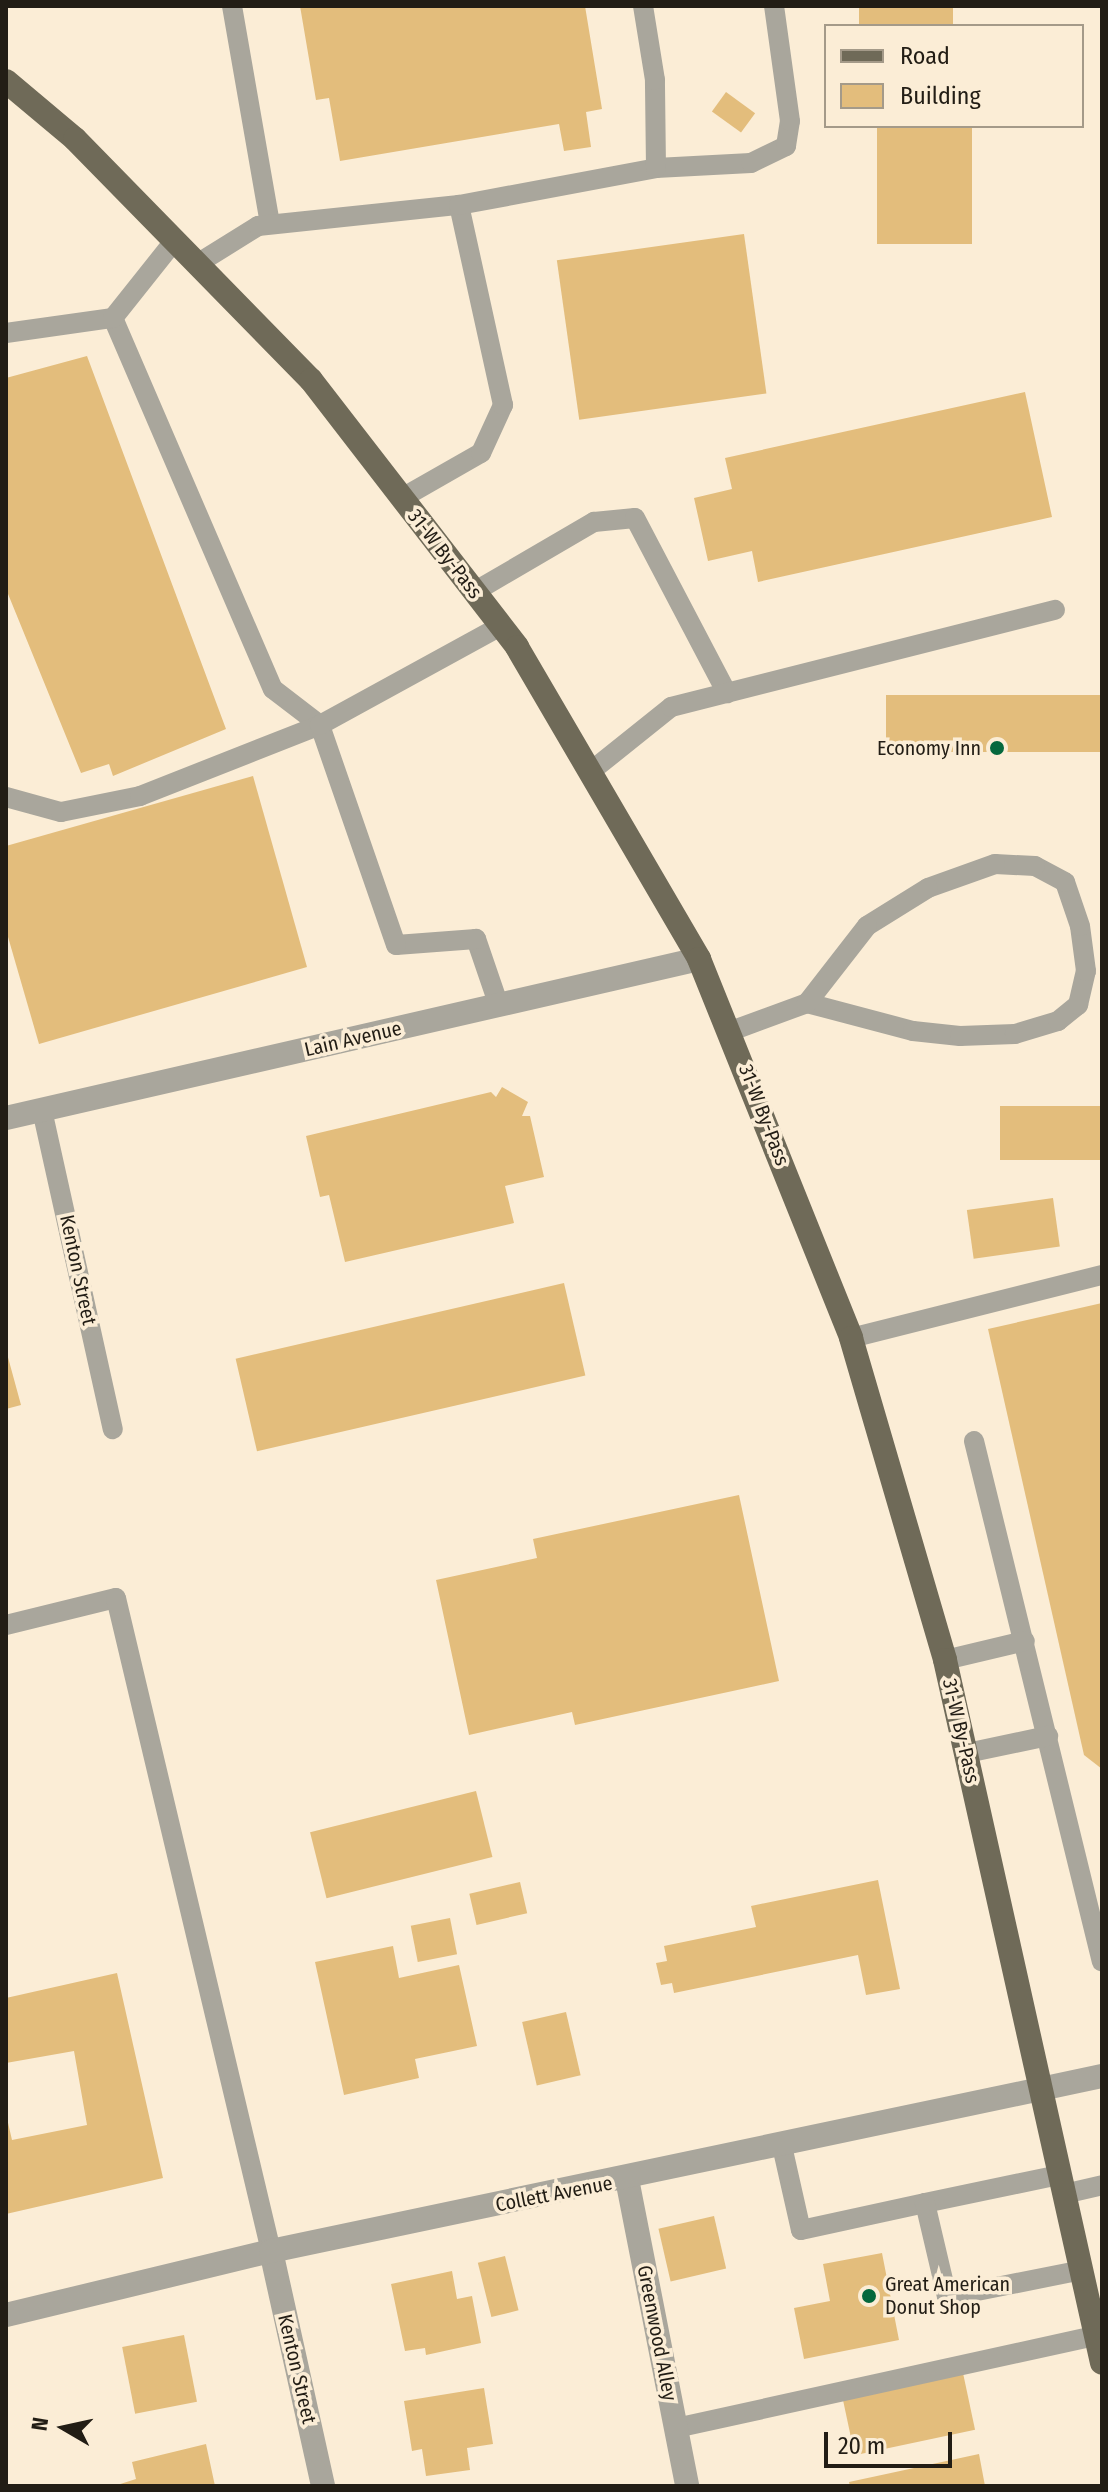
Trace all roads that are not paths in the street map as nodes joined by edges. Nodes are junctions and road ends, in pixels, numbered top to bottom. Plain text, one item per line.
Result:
1 (232, 6) edge
2 (643, 6) edge
3 (774, 6) edge
4 (6, 81) edge
5 (656, 168) junction
6 (459, 205) junction
7 (270, 224) junction
8 (175, 240) junction
9 (197, 264) junction
10 (113, 318) junction
11 (6, 333) edge
12 (402, 498) junction
13 (474, 592) junction
14 (1055, 610) dead end
15 (501, 626) junction
16 (727, 693) junction
17 (320, 725) junction
18 (590, 772) junction
19 (6, 797) edge
20 (699, 959) junction
21 (807, 1003) junction
22 (499, 1006) junction
23 (731, 1031) junction
24 (42, 1110) junction
25 (6, 1118) edge
26 (1102, 1275) edge
27 (851, 1338) junction
28 (113, 1429) dead end
29 (974, 1441) dead end
30 (6, 1625) edge
31 (1025, 1641) junction
32 (945, 1660) junction
33 (1048, 1736) junction
34 (967, 1753) junction
35 (1102, 1962) edge
36 (1102, 2076) edge
37 (1039, 2090) junction
38 (782, 2146) junction
39 (627, 2179) junction
40 (1061, 2184) junction
41 (1102, 2185) edge
42 (925, 2203) junction
43 (271, 2251) junction
44 (1082, 2270) junction
45 (6, 2315) edge
46 (1099, 2334) edge
47 (1102, 2363) edge
48 (676, 2428) junction
49 (323, 2486) edge
50 (687, 2486) edge

1 - 7 lane
2 - 5 lane
3 - 5 lane
4 - 8 main road, 31-W By-Pass
5 - 6 lane
6 - 7 lane
6 - 12 lane
7 - 9 lane
8 - 9 main road, 31-W By-Pass
8 - 10 lane
9 - 12 main road, 31-W By-Pass
10 - 11 lane
10 - 17 lane
12 - 13 main road, 31-W By-Pass
13 - 15 main road, 31-W By-Pass
13 - 16 lane
14 - 16 lane
15 - 17 lane
15 - 18 main road, 31-W By-Pass
16 - 18 lane
17 - 19 lane
17 - 22 lane
18 - 20 main road, 31-W By-Pass
20 - 22 street, Lain Avenue
20 - 23 main road, 31-W By-Pass
21 - 21 lane
21 - 23 lane
22 - 24 street, Lain Avenue
23 - 27 main road, 31-W By-Pass
24 - 25 street, Lain Avenue
24 - 28 lane, Kenton Street
26 - 27 lane
27 - 32 main road, 31-W By-Pass
29 - 31 lane
30 - 43 lane
31 - 32 lane
31 - 33 lane
32 - 34 main road, 31-W By-Pass
33 - 34 lane
33 - 35 lane
34 - 37 main road, 31-W By-Pass
36 - 37 street, Collett Avenue
37 - 38 street, Collett Avenue
37 - 40 main road, 31-W By-Pass
38 - 39 street, Collett Avenue
38 - 42 lane
39 - 43 street, Collett Avenue
39 - 48 street, Greenwood Alley
40 - 41 lane
40 - 42 lane
40 - 44 main road, 31-W By-Pass
42 - 44 lane
43 - 45 street, Collett Avenue
43 - 49 street, Kenton Street
44 - 46 main road, 31-W By-Pass
46 - 47 main road, 31-W By-Pass
46 - 48 lane
48 - 50 street, Greenwood Alley

